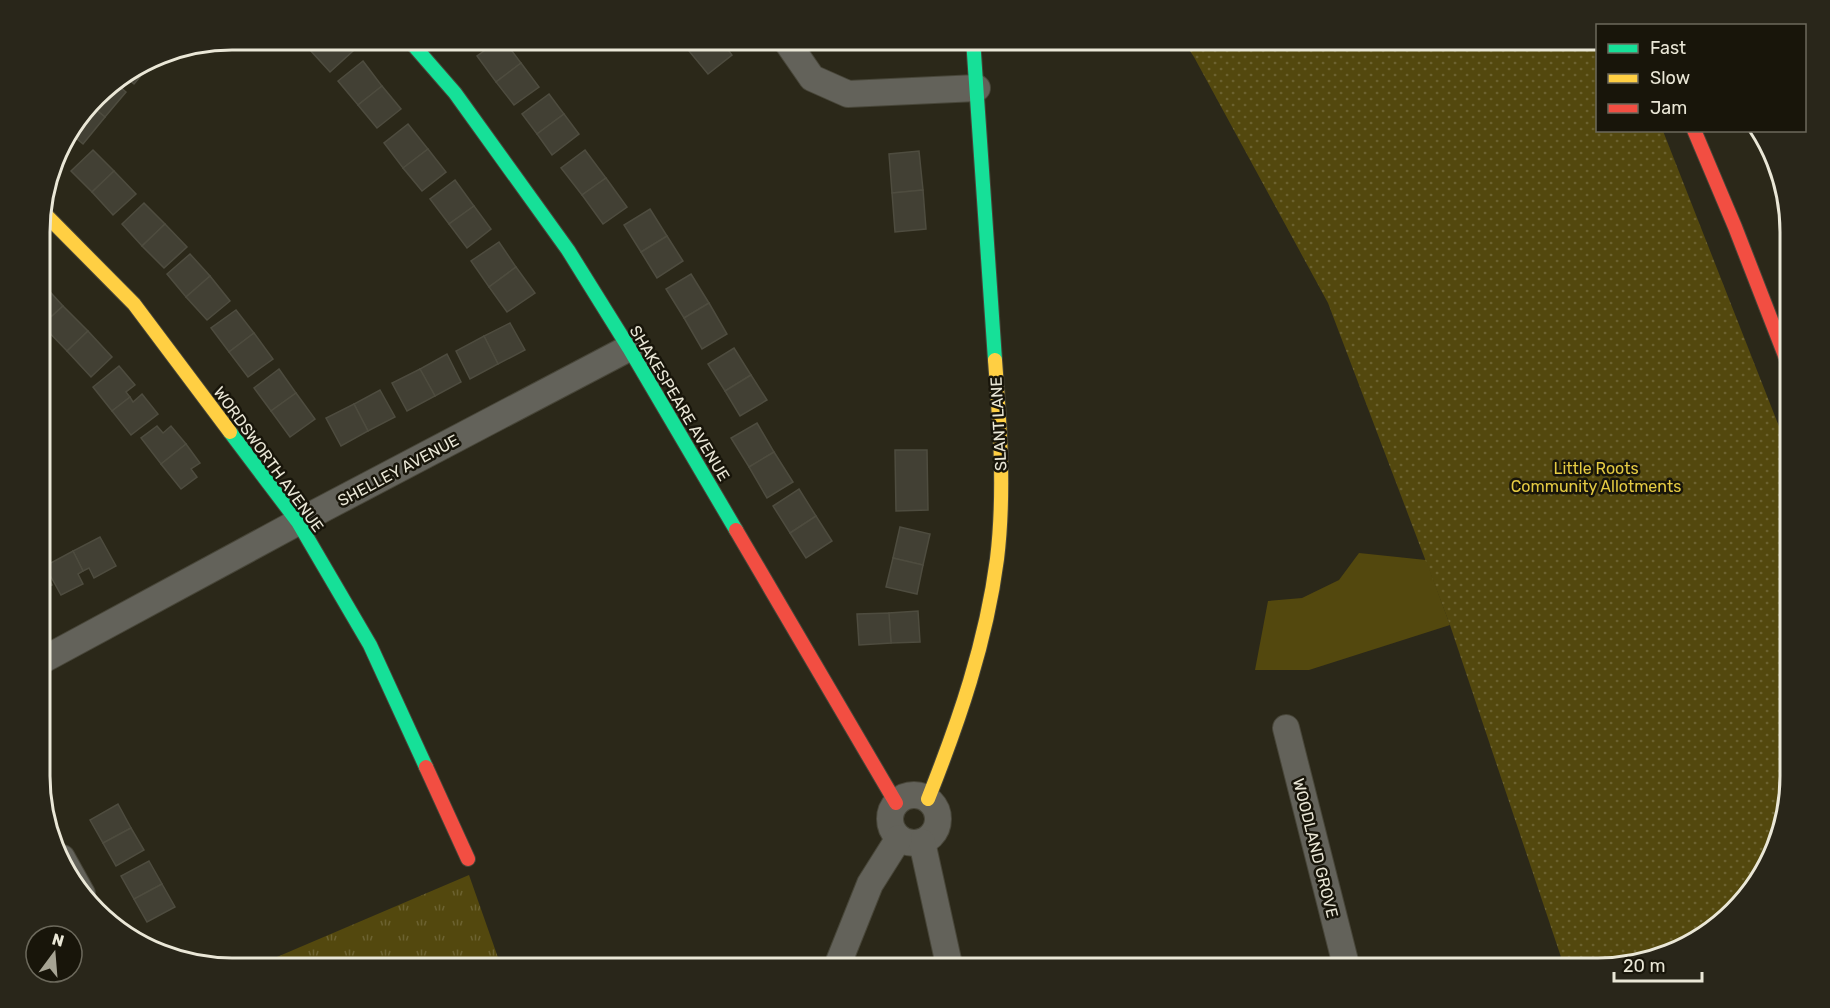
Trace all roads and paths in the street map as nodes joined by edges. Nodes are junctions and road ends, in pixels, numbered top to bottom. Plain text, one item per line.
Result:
1 (974, 49) edge
2 (417, 50) edge
3 (792, 50) edge
4 (976, 88) junction
5 (1695, 132) edge
6 (50, 219) edge
7 (1780, 342) edge
8 (629, 348) junction
9 (298, 522) junction
10 (49, 657) edge
11 (1286, 728) dead end
12 (928, 799) junction
13 (896, 803) junction
14 (910, 840) junction
15 (468, 859) dead end
16 (840, 958) edge
17 (947, 958) edge
18 (1344, 958) edge

1 - 4 street, SLANT LANE
2 - 8 street, SHAKESPEARE AVENUE
3 - 4 street
4 - 12 street, SLANT LANE
5 - 7 street
6 - 9 street, WORDSWORTH AVENUE
8 - 9 street, SHELLEY AVENUE
8 - 13 street, SHAKESPEARE AVENUE
9 - 10 street, SHELLEY AVENUE
9 - 15 street, WORDSWORTH AVENUE
11 - 18 street, WOODLAND GROVE
12 - 13 street
12 - 14 street
13 - 14 street
14 - 16 street
14 - 17 street

